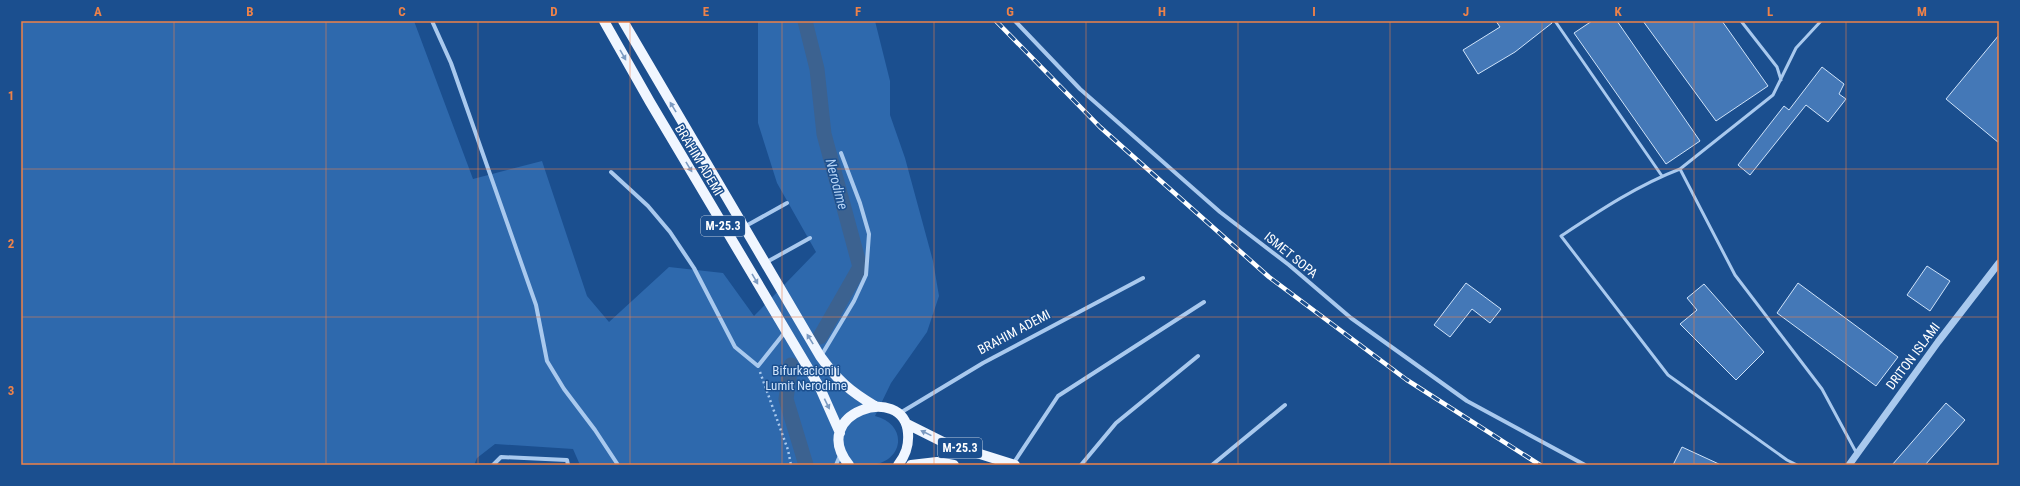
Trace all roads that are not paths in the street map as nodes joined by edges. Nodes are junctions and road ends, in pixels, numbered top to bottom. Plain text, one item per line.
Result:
1 (432, 21) edge
2 (604, 21) edge
3 (623, 21) edge
4 (1015, 21) edge
5 (1555, 21) edge
6 (1741, 21) edge
7 (1821, 21) edge
8 (1781, 80) junction
9 (840, 153) dead end
10 (1680, 168) junction
11 (611, 172) dead end
12 (1662, 176) junction
13 (787, 203) dead end
14 (744, 228) junction
15 (810, 238) dead end
16 (764, 263) junction
17 (1999, 263) edge
18 (1143, 278) dead end
19 (1204, 302) dead end
20 (785, 332) junction
21 (820, 356) junction
22 (1198, 356) dead end
23 (1285, 405) dead end
24 (875, 406) junction
25 (899, 414) junction
26 (907, 424) junction
27 (840, 433) junction
28 (841, 452) junction
29 (1857, 454) junction
30 (493, 465) edge
31 (568, 465) edge
32 (618, 465) edge
33 (836, 465) edge
34 (849, 465) edge
35 (898, 465) edge
36 (911, 465) edge
37 (954, 465) edge
38 (1014, 465) edge
39 (1081, 465) edge
40 (1212, 465) edge
41 (1585, 465) edge
42 (1797, 465) edge
43 (1849, 465) edge

1 - 32 street
2 -> 20 main road, BRAHIM ADEMI / M-25.3
14 -> 3 main road, BRAHIM ADEMI / M-25.3
4 - 41 street, ISMET SOPA
5 - 12 lane
6 - 8 lane
7 - 8 lane
8 - 10 lane
9 - 21 street
10 - 12 lane
10 - 29 lane
11 - 20 street
12 - 42 lane
13 - 14 street
14 - 16 main road, BRAHIM ADEMI / M-25.3
15 - 16 street
21 -> 16 main road, BRAHIM ADEMI / M-25.3
17 - 29 street, DRITON ISLAMI
18 - 25 street, BRAHIM ADEMI
19 - 38 street
20 -> 27 main road, BRAHIM ADEMI / M-25.3
21 - 24 main road, BRAHIM ADEMI / M-25.3
22 - 39 street
23 - 40 street
24 - 25 main road, BRAHIM ADEMI / M-25.3
24 - 27 main road
25 - 26 main road, M-25.3
26 - 35 main road
38 -> 26 main road, M-25.3
27 - 28 main road, BRAHIM ADEMI / M-25.3
28 - 33 street
28 - 34 main road, BRAHIM ADEMI / M-25.3
29 - 43 street, DRITON ISLAMI
30 - 31 street
36 - 37 main road, M-25.3

